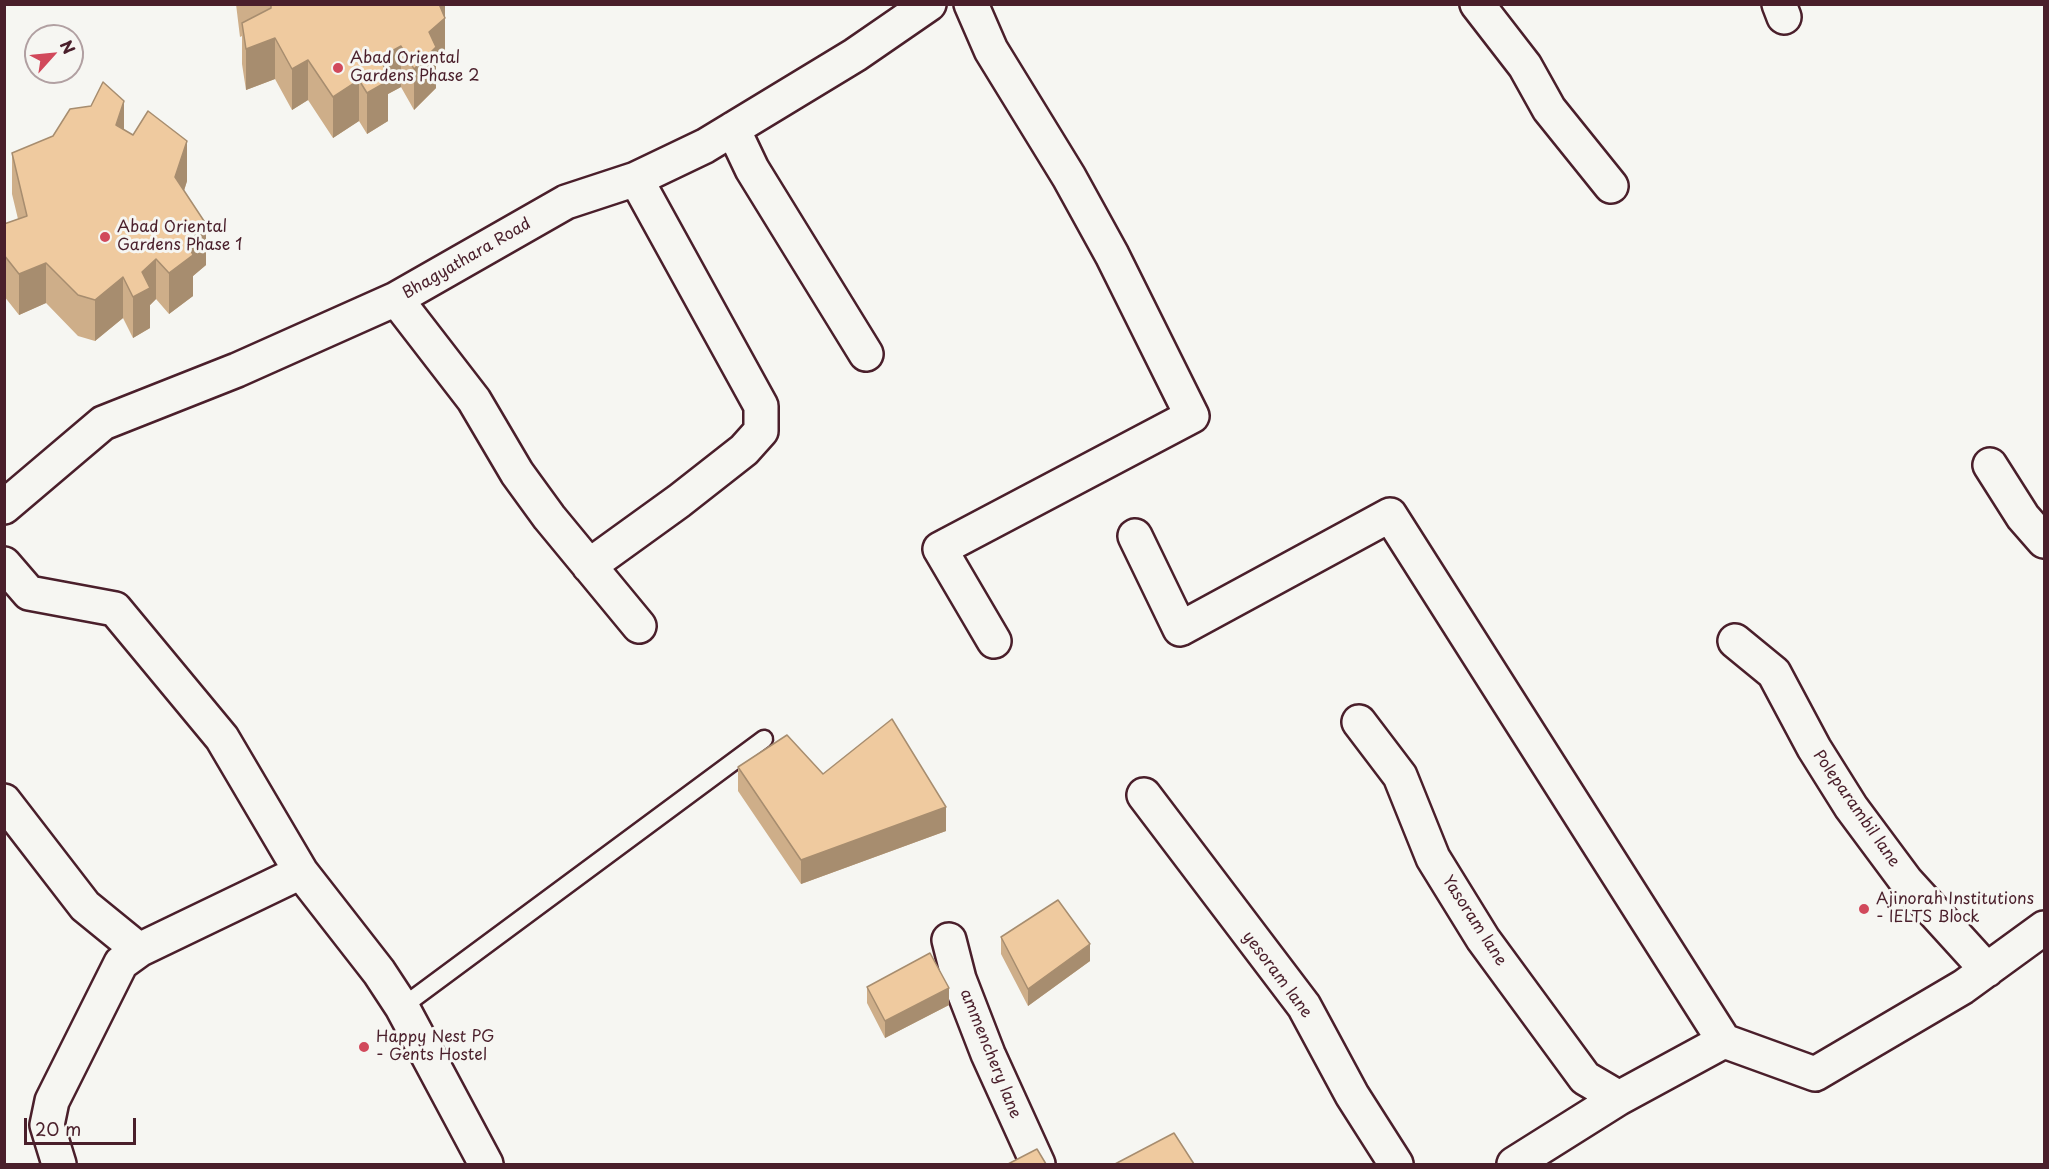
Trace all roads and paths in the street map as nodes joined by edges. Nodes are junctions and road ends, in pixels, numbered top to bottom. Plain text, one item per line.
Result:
1 (929, 4) edge
2 (971, 4) edge
3 (1477, 4) edge
4 (733, 129) junction
5 (636, 179) junction
6 (1611, 186) dead end
7 (396, 299) junction
8 (866, 354) dead end
9 (1990, 465) dead end
10 (4, 507) edge
11 (1135, 536) dead end
12 (2044, 542) edge
13 (4, 564) edge
14 (589, 566) junction
15 (639, 626) dead end
16 (994, 641) dead end
17 (1736, 641) dead end
18 (1359, 722) dead end
19 (764, 739) dead end
20 (1144, 795) dead end
21 (4, 801) edge
22 (301, 872) junction
23 (2044, 928) edge
24 (949, 940) dead end
25 (139, 950) junction
26 (1987, 970) junction
27 (402, 1007) junction
28 (1724, 1041) junction
29 (1619, 1098) junction
30 (59, 1164) edge
31 (486, 1164) edge
32 (1038, 1164) edge
33 (1396, 1164) edge
34 (1514, 1164) edge

1 - 4 street, Bhagyathara Road
2 - 16 street
3 - 6 street
4 - 5 street, Bhagyathara Road
4 - 8 street
5 - 7 street, Bhagyathara Road
5 - 14 street
7 - 10 street, Bhagyathara Road
7 - 14 street
9 - 12 street
11 - 28 street
13 - 22 street
14 - 15 street
17 - 26 street, Poleparambil lane
18 - 29 street, Yasoram lane
19 - 27 lane
20 - 33 street, yesoram lane
21 - 25 street
22 - 25 street
22 - 27 street
23 - 26 street
24 - 32 street, ammenchery lane
25 - 30 street
26 - 28 street
27 - 31 street
28 - 29 street
29 - 34 street

